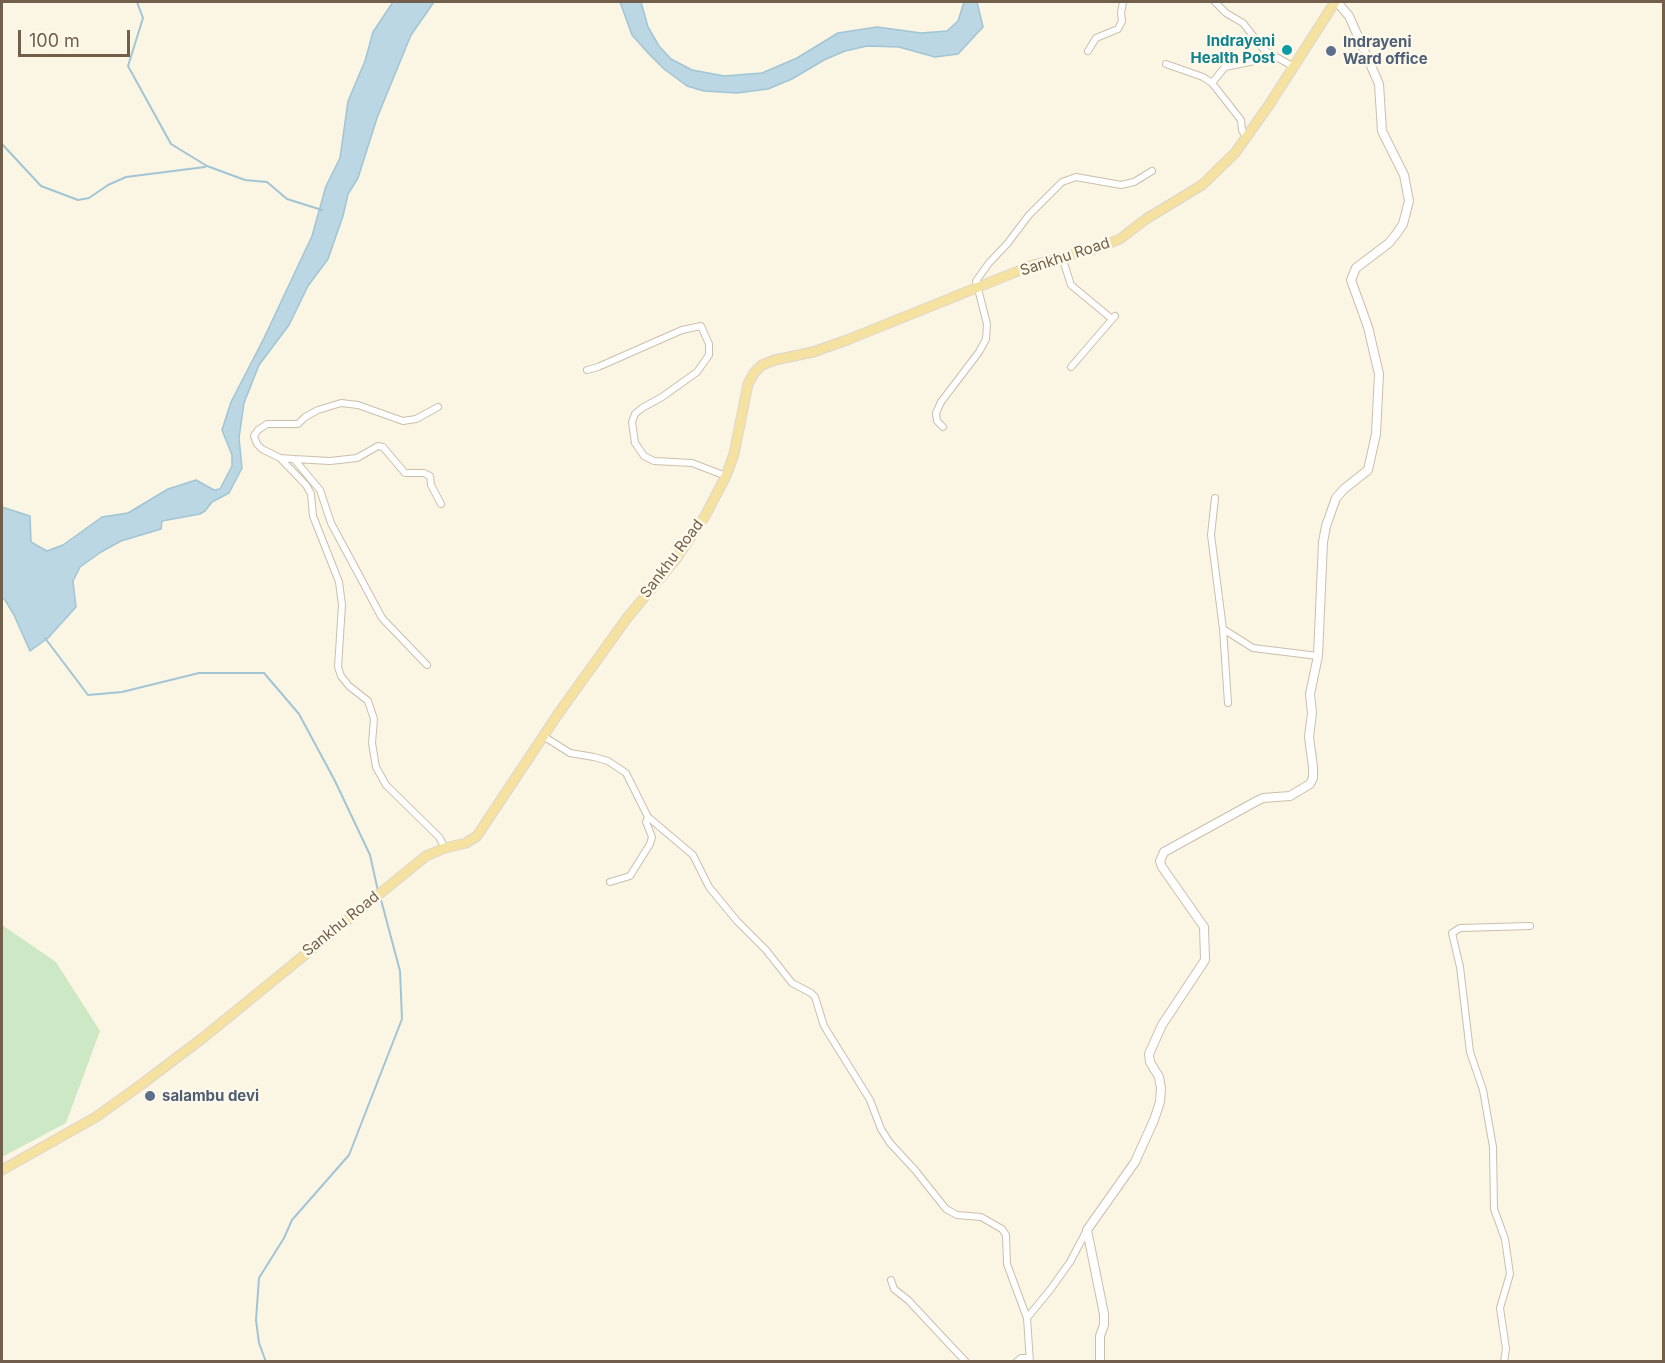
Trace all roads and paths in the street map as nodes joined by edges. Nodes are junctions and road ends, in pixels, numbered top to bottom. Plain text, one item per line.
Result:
1 (1124, 2) edge
2 (1215, 2) edge
3 (1336, 2) edge
4 (1088, 51) dead end
5 (1274, 57) junction
6 (1166, 64) dead end
7 (1294, 67) junction
8 (1212, 83) junction
9 (1247, 139) junction
10 (1152, 171) dead end
11 (1062, 257) junction
12 (976, 289) junction
13 (1071, 367) dead end
14 (587, 369) dead end
15 (438, 407) dead end
16 (943, 427) dead end
17 (280, 458) junction
18 (294, 459) junction
19 (726, 476) junction
20 (1215, 498) dead end
21 (441, 504) dead end
22 (1223, 629) junction
23 (1318, 656) junction
24 (426, 665) dead end
25 (1228, 703) dead end
26 (543, 736) junction
27 (648, 817) junction
28 (445, 848) junction
29 (610, 882) dead end
30 (1530, 926) dead end
31 (2, 1170) edge
32 (1087, 1230) junction
33 (891, 1280) dead end
34 (1027, 1318) junction
35 (1030, 1360) edge
36 (966, 1362) edge
37 (1016, 1362) edge
38 (1100, 1362) edge
39 (1504, 1362) edge

1 - 4 street
2 - 5 street
3 - 7 main road, Sankhu Road
3 - 23 street
5 - 7 street
5 - 8 street
6 - 8 street
7 - 9 main road, Sankhu Road
8 - 9 street
9 - 11 main road, Sankhu Road
10 - 12 street
11 - 12 main road, Sankhu Road
11 - 13 street
12 - 16 street
12 - 19 main road, Sankhu Road
14 - 19 street
15 - 17 street
17 - 18 street
17 - 28 street
18 - 21 street
18 - 24 street
19 - 26 main road, Sankhu Road
20 - 22 street
22 - 23 street
22 - 25 street
23 - 32 street
26 - 27 street
26 - 28 main road, Sankhu Road
27 - 29 street
27 - 34 street
28 - 31 main road, Sankhu Road
30 - 39 street
32 - 34 street
32 - 38 street
33 - 36 street
34 - 35 street
35 - 37 street

